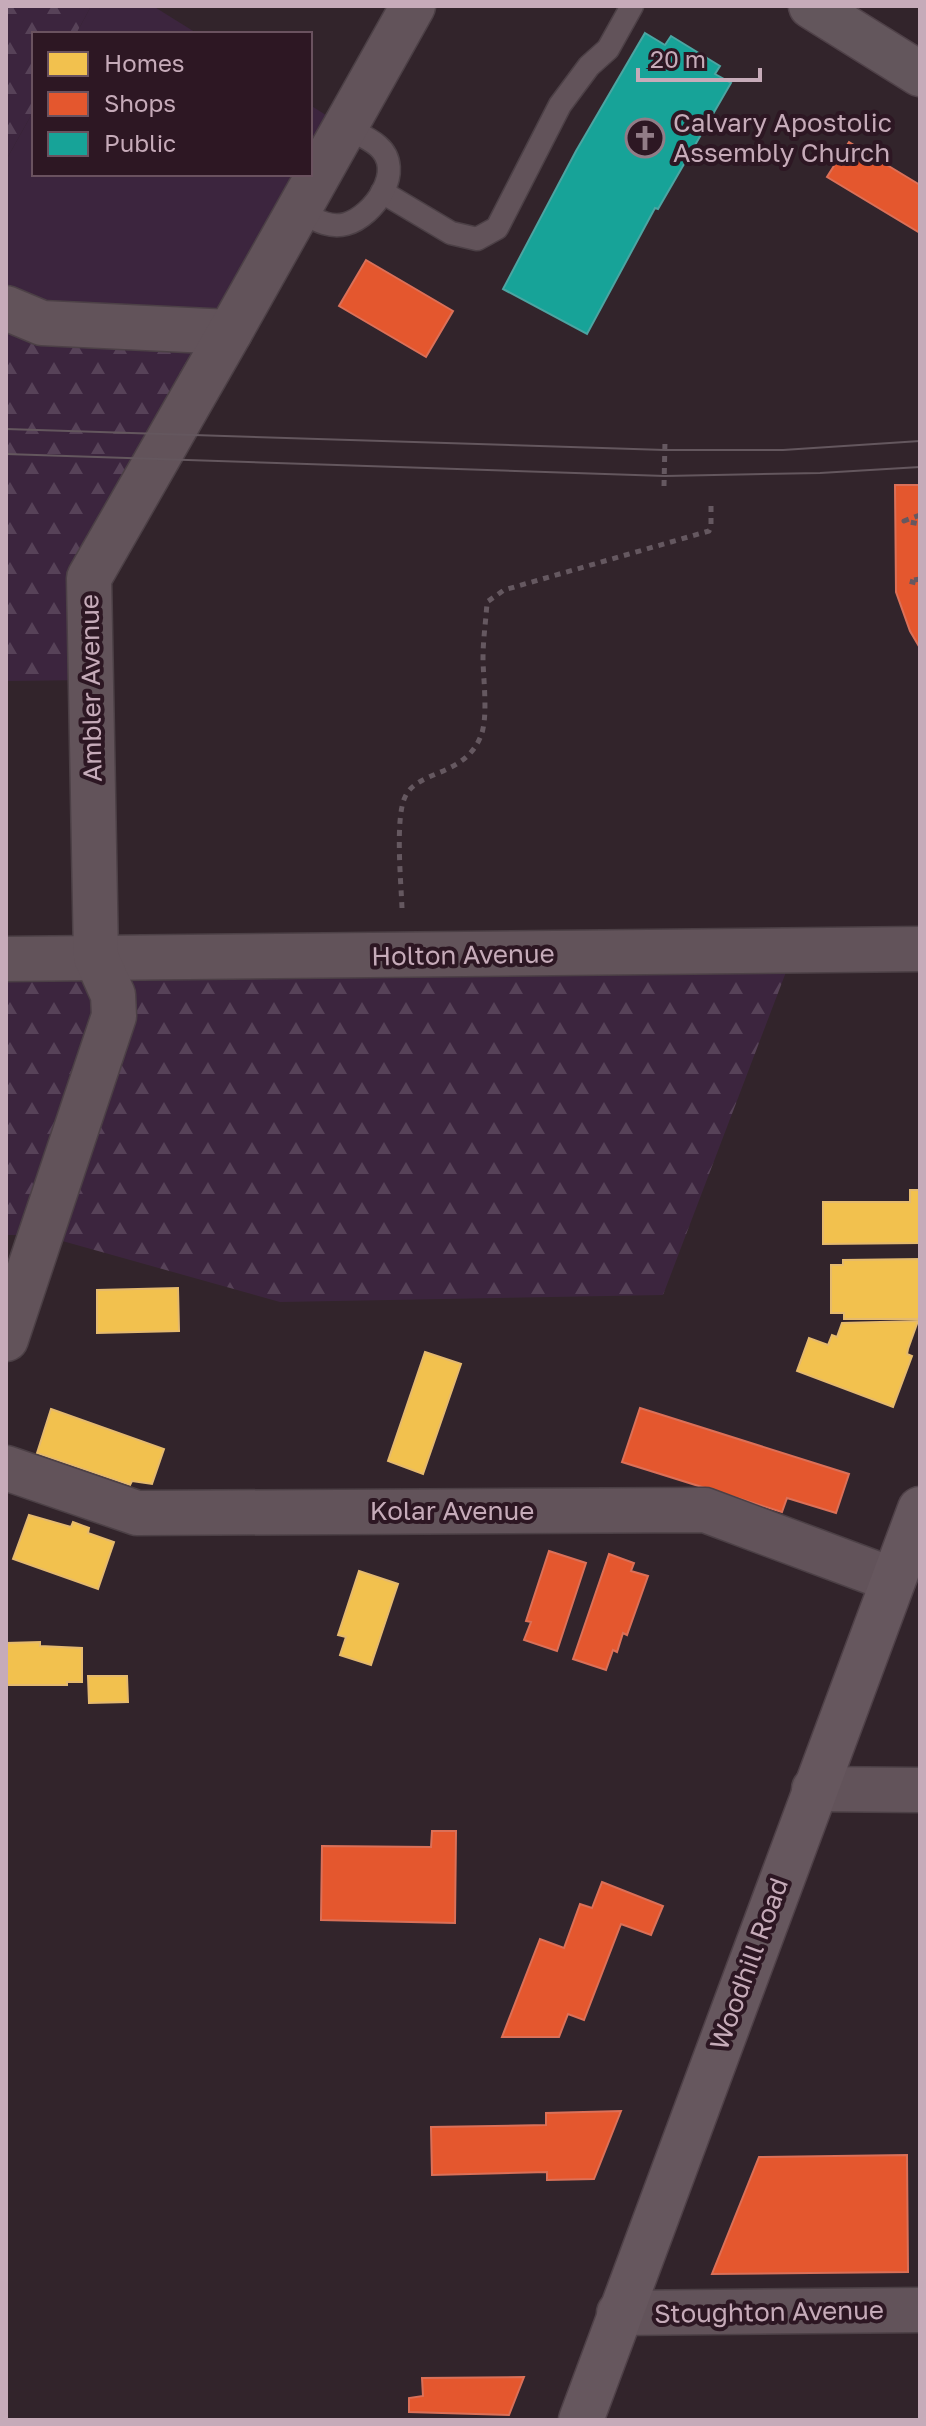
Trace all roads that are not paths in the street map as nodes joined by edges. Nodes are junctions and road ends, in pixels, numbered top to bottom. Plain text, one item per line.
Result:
1 (413, 6) edge
2 (632, 6) edge
3 (811, 6) edge
4 (920, 74) edge
5 (345, 127) junction
6 (382, 192) junction
7 (299, 211) junction
8 (6, 308) edge
9 (230, 332) junction
10 (920, 949) edge
11 (96, 957) junction
12 (6, 959) edge
13 (6, 1339) edge
14 (6, 1468) edge
15 (920, 1509) edge
16 (893, 1580) junction
17 (814, 1789) junction
18 (920, 1790) edge
19 (920, 2310) edge
20 (619, 2313) junction
21 (581, 2420) edge

1 - 5 street, Ambler Avenue
2 - 6 lane
3 - 4 main road
5 - 6 lane
5 - 7 street, Ambler Avenue
6 - 7 lane
7 - 9 street, Ambler Avenue
8 - 9 street
9 - 11 street, Ambler Avenue
10 - 11 street, Holton Avenue
11 - 12 street, Holton Avenue
11 - 13 street, Ambler Avenue
14 - 16 street, Kolar Avenue
15 - 16 main road, Woodhill Road
16 - 17 main road, Woodhill Road
17 - 18 street
17 - 20 main road, Woodhill Road
19 - 20 street, Stoughton Avenue
20 - 21 main road, Woodhill Road

